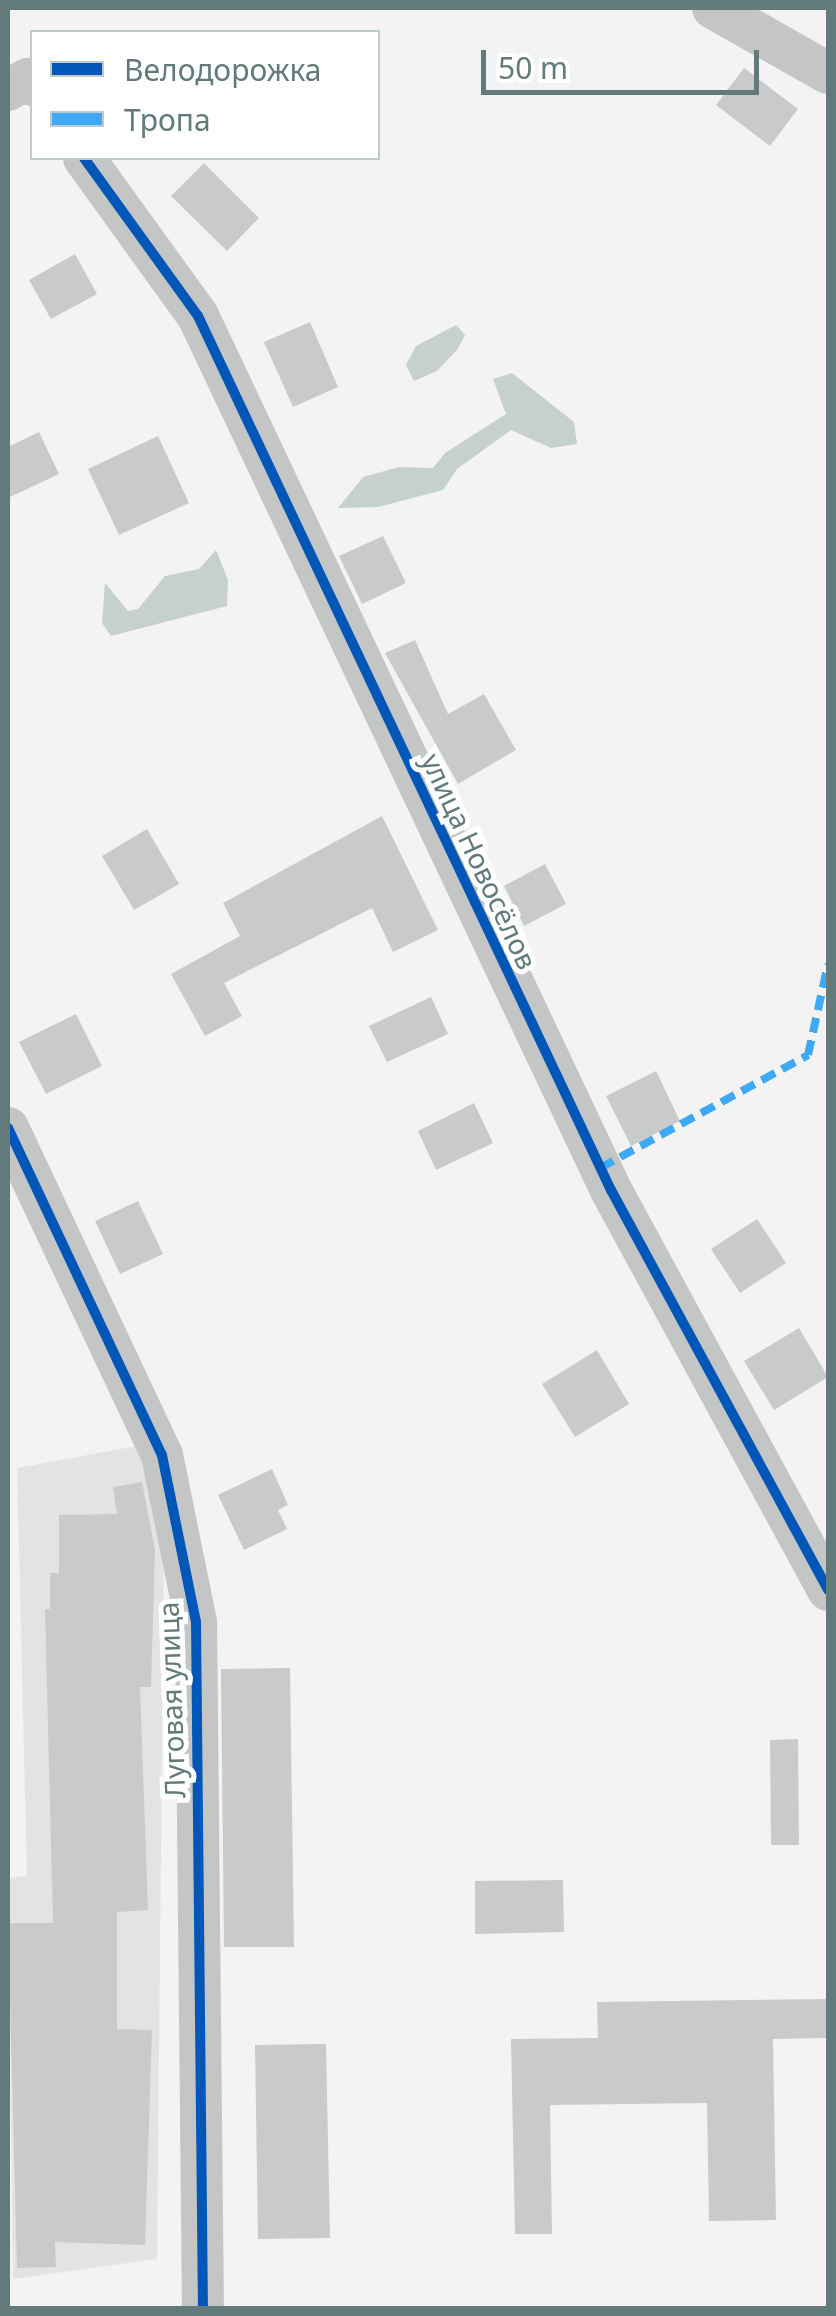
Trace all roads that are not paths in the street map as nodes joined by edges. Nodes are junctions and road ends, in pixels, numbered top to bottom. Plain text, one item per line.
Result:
1 (714, 8) edge
2 (828, 72) edge
3 (85, 160) edge
4 (8, 1128) edge
5 (828, 1590) edge
6 (203, 2308) edge

1 - 2 street
3 - 5 street, улица Новосёлов
4 - 6 street, Луговая улица

